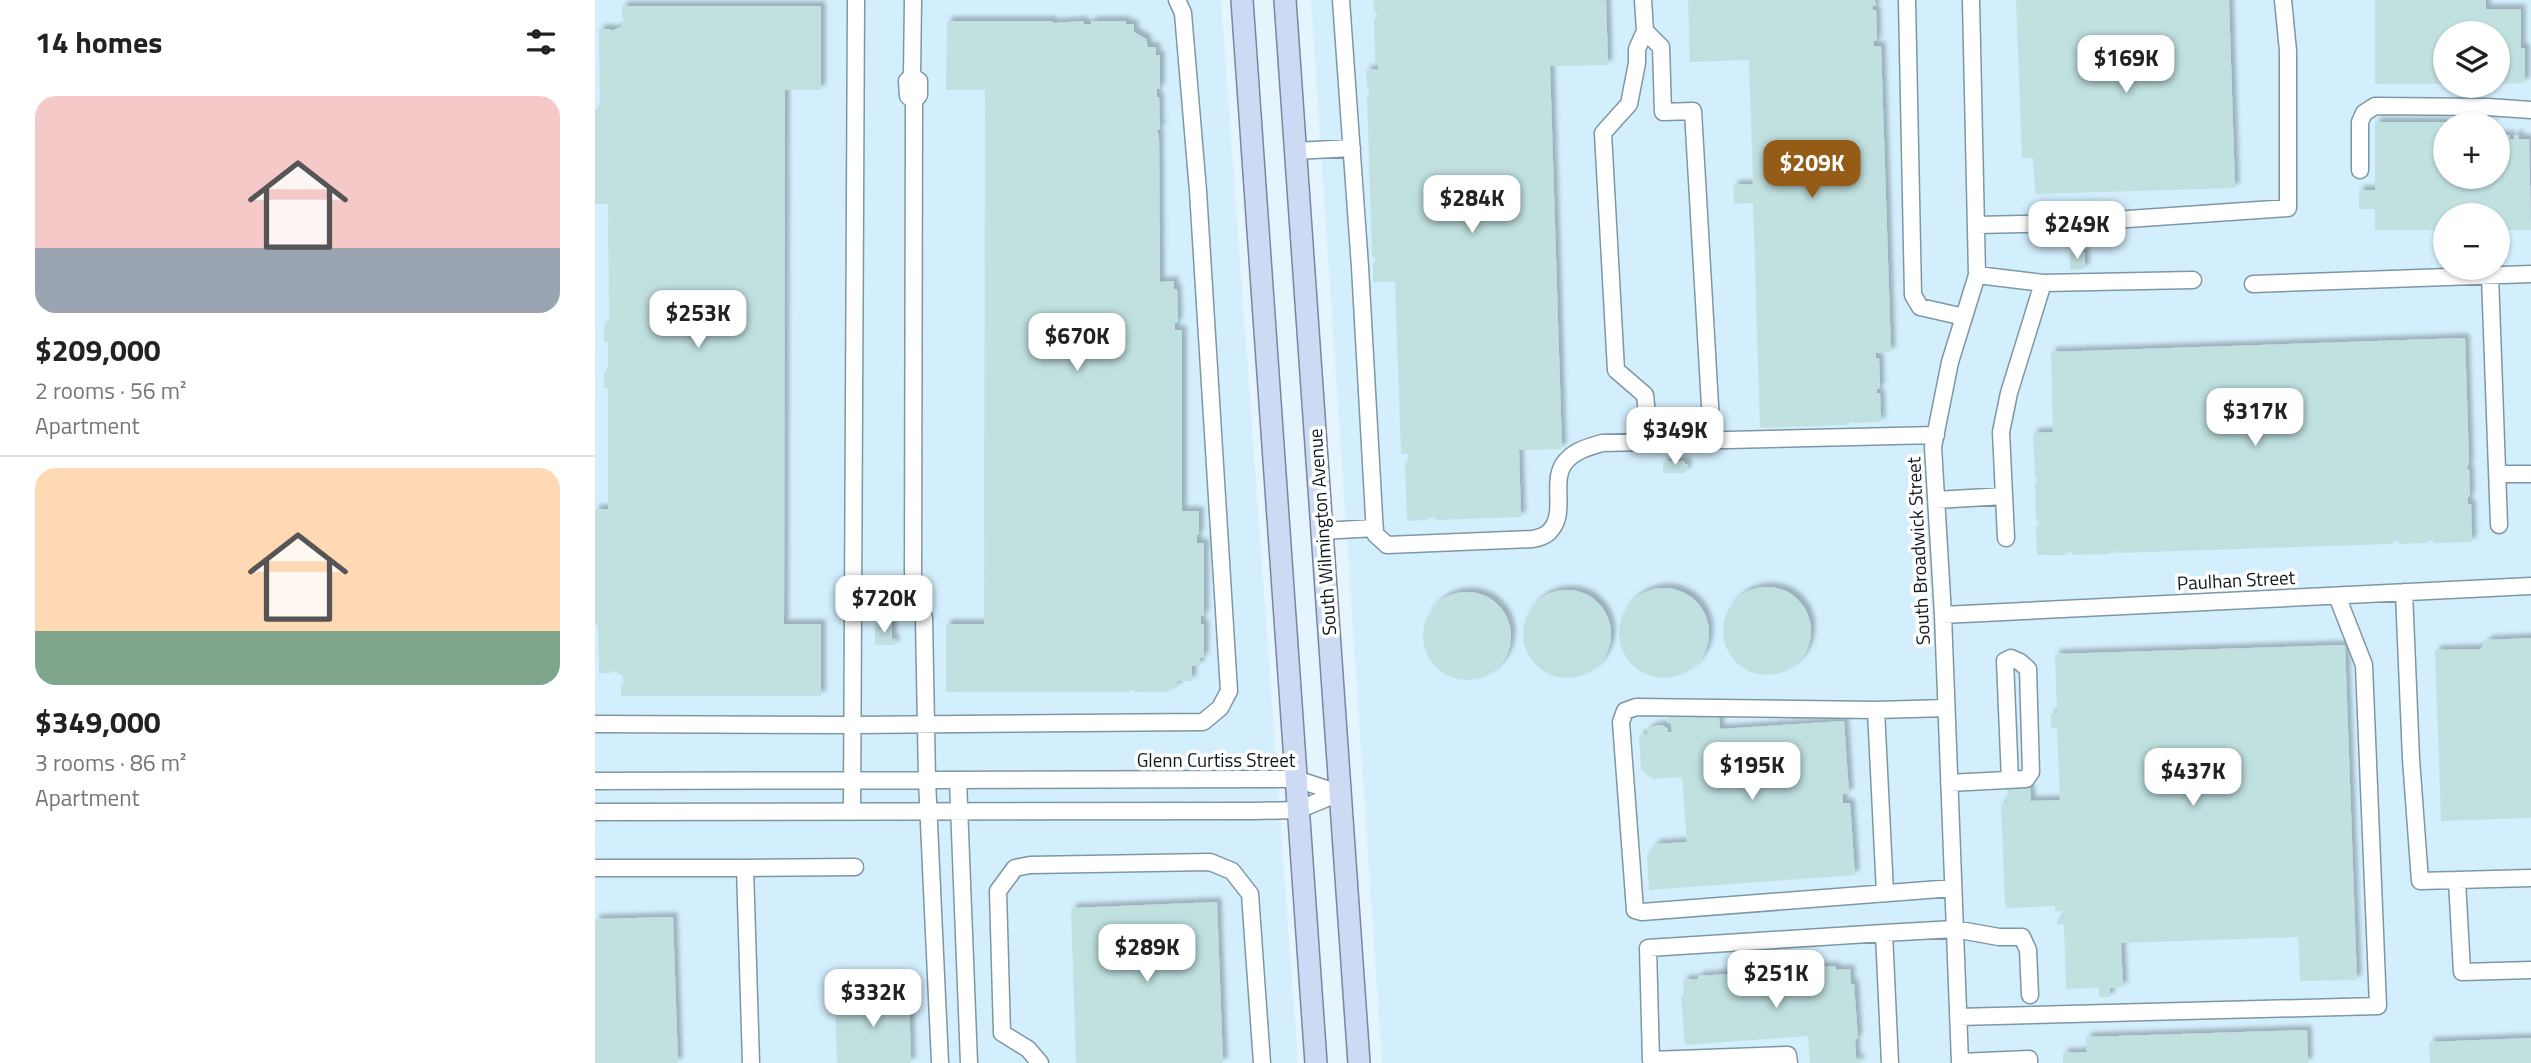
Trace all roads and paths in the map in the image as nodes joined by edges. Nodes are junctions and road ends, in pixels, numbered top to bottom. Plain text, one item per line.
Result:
1 (856, 0) edge
2 (913, 0) edge
3 (1177, 0) edge
4 (1242, 0) edge
5 (1285, 0) edge
6 (1341, 0) edge
7 (1643, 0) edge
8 (1907, 0) edge
9 (1972, 0) edge
10 (2283, 0) edge
11 (1645, 31) junction
12 (2531, 110) edge
13 (1352, 148) junction
14 (1295, 151) junction
15 (2360, 170) dead end
16 (1976, 225) junction
17 (2531, 274) edge
18 (1977, 275) junction
19 (2510, 275) edge
20 (2433, 278) edge
21 (2490, 280) edge
22 (2193, 281) dead end
23 (2043, 283) junction
24 (2253, 284) dead end
25 (1964, 317) junction
26 (1936, 435) junction
27 (1712, 440) junction
28 (1650, 442) junction
29 (2497, 474) junction
30 (2531, 474) edge
31 (2004, 496) junction
32 (1936, 500) junction
33 (2499, 525) dead end
34 (1375, 528) junction
35 (1322, 531) junction
36 (2006, 538) dead end
37 (2531, 586) edge
38 (2404, 592) junction
39 (2337, 596) junction
40 (1943, 615) junction
41 (1946, 709) junction
42 (1877, 710) junction
43 (595, 724) edge
44 (853, 725) junction
45 (927, 725) junction
46 (852, 779) junction
47 (1296, 779) junction
48 (927, 780) junction
49 (958, 780) junction
50 (2010, 780) junction
51 (595, 781) edge
52 (1949, 783) junction
53 (1339, 793) junction
54 (1299, 810) junction
55 (852, 811) junction
56 (929, 811) junction
57 (959, 811) junction
58 (595, 812) edge
59 (855, 867) dead end
60 (595, 868) edge
61 (745, 868) junction
62 (2531, 878) edge
63 (2457, 880) junction
64 (1953, 888) junction
65 (1885, 893) junction
66 (1954, 929) junction
67 (1884, 933) junction
68 (2531, 970) edge
69 (2030, 995) dead end
70 (1958, 1017) junction
71 (751, 1063) edge
72 (940, 1063) edge
73 (969, 1063) edge
74 (1040, 1063) edge
75 (1262, 1063) edge
76 (1316, 1063) edge
77 (1359, 1063) edge
78 (1789, 1063) edge
79 (1889, 1063) edge
80 (1959, 1063) edge
81 (2029, 1063) edge

1 - 44 street
2 - 45 street
3 - 45 street
4 - 47 main road
5 - 14 main road, South Wilmington Avenue
6 - 13 street
7 - 11 street
8 - 25 street
9 - 16 street, South Broadwick Street
10 - 16 street
11 - 27 street
11 - 28 street
12 - 15 street
13 - 14 street
13 - 34 street
14 - 35 main road, South Wilmington Avenue
16 - 18 street, South Broadwick Street
17 - 19 street
18 - 23 street
18 - 25 street, South Broadwick Street
20 - 24 street
21 - 29 street
22 - 23 street
23 - 31 street
25 - 26 street, South Broadwick Street
26 - 27 street
26 - 32 street, South Broadwick Street
27 - 28 street
28 - 34 street
29 - 30 street
29 - 33 street
31 - 32 street
31 - 36 street
32 - 40 street, South Broadwick Street
34 - 35 street
35 - 53 main road, South Wilmington Avenue
37 - 38 street, Paulhan Street
38 - 39 street, Paulhan Street
38 - 63 street
39 - 40 street, Paulhan Street
39 - 70 street
40 - 41 street, South Broadwick Street
41 - 42 street
41 - 52 street, South Broadwick Street
42 - 65 street
42 - 65 street
43 - 44 street
44 - 45 street
44 - 46 street
45 - 48 street
46 - 48 street, Glenn Curtiss Street
46 - 51 street, Glenn Curtiss Street
46 - 55 street
47 - 49 street, Glenn Curtiss Street
47 - 53 street, Glenn Curtiss Street
47 - 54 main road
48 - 49 street, Glenn Curtiss Street
48 - 56 street
49 - 57 street
50 - 50 street
50 - 52 street
52 - 64 street, South Broadwick Street
53 - 54 street
53 - 77 main road, South Wilmington Avenue
54 - 57 street
54 - 76 main road
55 - 56 street
55 - 58 street
56 - 57 street
56 - 72 street
57 - 73 street
59 - 61 street
60 - 61 street
61 - 71 street
62 - 63 street
63 - 68 street
64 - 65 street
64 - 66 street, South Broadwick Street
66 - 67 street
66 - 69 street
66 - 70 street, South Broadwick Street
67 - 78 street
67 - 79 street
70 - 80 street, South Broadwick Street
74 - 75 street
80 - 81 street

